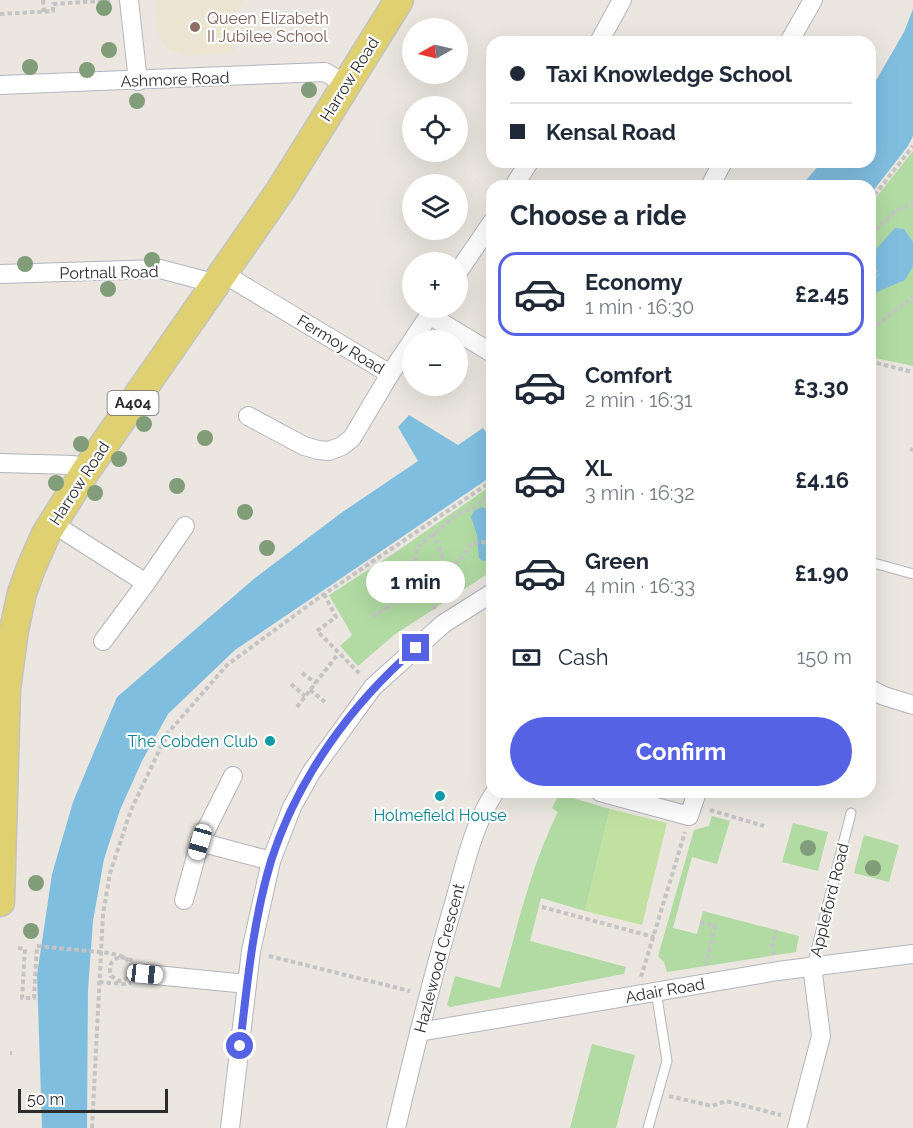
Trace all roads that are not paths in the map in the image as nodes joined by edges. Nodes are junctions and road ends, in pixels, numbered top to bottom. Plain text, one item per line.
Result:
1 (129, 0) edge
2 (399, 0) edge
3 (622, 0) edge
4 (813, 0) edge
5 (602, 36) edge
6 (792, 36) edge
7 (138, 81) junction
8 (0, 85) edge
9 (346, 85) junction
10 (486, 231) edge
11 (468, 257) edge
12 (0, 274) edge
13 (219, 281) junction
14 (426, 318) edge
15 (441, 318) edge
16 (486, 349) edge
17 (390, 374) junction
18 (248, 416) dead end
19 (0, 463) edge
20 (85, 472) junction
21 (52, 523) junction
22 (185, 526) dead end
23 (876, 564) edge
24 (913, 574) edge
25 (146, 583) junction
26 (486, 597) edge
27 (103, 641) dead end
28 (3, 689) edge
29 (876, 692) edge
30 (913, 705) edge
31 (233, 776) dead end
32 (491, 798) edge
33 (622, 798) edge
34 (695, 798) edge
35 (851, 813) dead end
36 (200, 842) junction
37 (272, 861) junction
38 (184, 900) dead end
39 (0, 902) edge
40 (913, 954) edge
41 (812, 966) junction
42 (140, 978) road end
43 (247, 984) junction
44 (656, 991) junction
45 (418, 1032) junction
46 (798, 1124) edge
47 (230, 1128) edge
48 (396, 1128) edge
49 (648, 1128) edge

1 - 7 street
2 - 9 main road, Harrow Road / A404
3 - 5 street
4 - 6 street
7 - 8 street, Ashmore Road
7 - 9 street, Ashmore Road
9 - 13 main road, Harrow Road / A404
10 - 11 street
12 - 13 street, Portnall Road
13 - 17 street, Fermoy Road
13 - 20 main road, Harrow Road / A404
14 - 17 street, Fermoy Road
15 - 16 street
17 - 18 street
19 - 20 street
20 - 21 main road, Harrow Road / A404
21 - 25 street
21 - 28 main road, Harrow Road / A404
22 - 25 street
23 - 24 lane
25 - 27 street
26 - 37 street
28 - 39 main road, Harrow Road / A404
29 - 30 street
31 - 36 street
32 - 45 street, Hazlewood Crescent
33 - 34 street
35 - 41 lane, Appleford Road
36 - 37 street
36 - 38 street
37 - 43 street
40 - 41 street, Adair Road
41 - 44 street, Adair Road
41 - 46 street, Appleford Road
42 - 43 street
43 - 47 street
44 - 45 street, Adair Road
44 - 49 lane
45 - 48 street, Hazlewood Crescent

